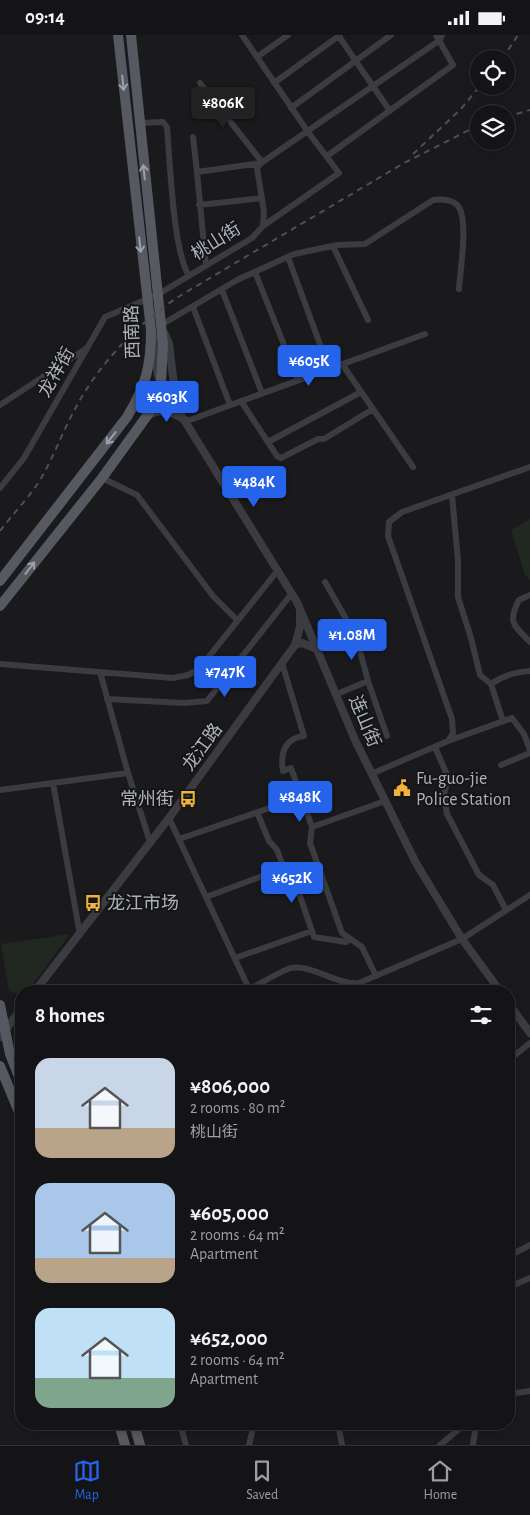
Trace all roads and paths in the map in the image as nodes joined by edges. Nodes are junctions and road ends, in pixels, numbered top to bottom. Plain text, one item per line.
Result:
1 (118, 35) edge
2 (131, 35) edge
3 (242, 35) edge
4 (288, 35) edge
5 (339, 35) edge
6 (391, 35) edge
7 (439, 37) edge
8 (257, 57) junction
9 (356, 61) junction
10 (200, 83) dead end
11 (274, 83) junction
12 (374, 86) junction
13 (291, 108) junction
14 (390, 111) junction
15 (140, 123) junction
16 (308, 132) junction
17 (194, 137) dead end
18 (327, 156) junction
19 (262, 163) junction
20 (196, 173) junction
21 (262, 198) junction
22 (199, 205) junction
23 (263, 226) junction
24 (333, 246) junction
25 (288, 257) junction
26 (206, 266) junction
27 (255, 272) junction
28 (189, 276) junction
29 (459, 289) dead end
30 (222, 290) junction
31 (152, 297) junction
32 (193, 307) junction
33 (368, 321) dead end
34 (161, 325) junction
35 (151, 330) junction
36 (425, 334) dead end
37 (88, 347) junction
38 (342, 364) junction
39 (329, 369) junction
40 (298, 380) junction
41 (161, 383) junction
42 (361, 392) junction
43 (262, 393) junction
44 (241, 401) junction
45 (0, 405) edge
46 (230, 405) junction
47 (178, 408) junction
48 (373, 409) junction
49 (147, 416) junction
50 (186, 421) junction
51 (268, 442) junction
52 (413, 467) dead end
53 (530, 467) edge
54 (102, 478) junction
55 (0, 488) edge
56 (452, 495) junction
57 (278, 570) junction
58 (0, 581) edge
59 (325, 582) dead end
60 (292, 593) junction
61 (530, 595) edge
62 (0, 606) edge
63 (300, 607) junction
64 (237, 620) junction
65 (530, 642) edge
66 (295, 645) junction
67 (317, 649) junction
68 (282, 663) junction
69 (0, 664) edge
70 (530, 671) edge
71 (100, 673) junction
72 (368, 681) junction
73 (491, 684) junction
74 (337, 694) junction
75 (108, 699) junction
76 (503, 721) junction
77 (387, 736) dead end
78 (448, 741) junction
79 (435, 747) junction
80 (530, 751) edge
81 (501, 765) dead end
82 (128, 773) junction
83 (371, 774) junction
84 (53, 783) junction
85 (0, 790) edge
86 (302, 797) junction
87 (385, 801) junction
88 (257, 812) junction
89 (169, 818) junction
90 (312, 827) junction
91 (179, 839) junction
92 (150, 842) junction
93 (284, 868) junction
94 (530, 895) edge
95 (206, 897) junction
96 (506, 910) junction
97 (312, 931) junction
98 (80, 935) junction
99 (349, 938) junction
100 (462, 939) junction
101 (235, 958) junction
102 (376, 976) junction
103 (40, 985) edge
104 (247, 985) edge
105 (261, 985) edge
106 (496, 985) edge
107 (0, 1005) edge
108 (515, 1012) edge
109 (15, 1017) edge
110 (530, 1033) edge
111 (2, 1034) edge
112 (530, 1043) edge
113 (515, 1054) edge
114 (0, 1067) edge
115 (15, 1067) edge
116 (15, 1103) edge
117 (530, 1245) edge
118 (515, 1253) edge
119 (530, 1278) edge
120 (515, 1284) edge
121 (530, 1391) edge
122 (515, 1393) edge
123 (121, 1430) edge
124 (136, 1430) edge
125 (182, 1430) edge
126 (252, 1430) edge
127 (339, 1430) edge
128 (459, 1430) edge
129 (475, 1430) edge
130 (126, 1445) edge
131 (140, 1445) edge
132 (186, 1445) edge
133 (248, 1445) edge
134 (342, 1445) edge
135 (440, 1445) edge
136 (472, 1445) edge

1 -> 31 main road, 西南路
2 - 15 main road, 西南路
3 - 8 street
4 - 8 street
5 - 9 street
5 - 11 street
6 - 9 street
7 - 12 street
7 - 14 street
8 - 11 street
9 - 12 street
9 - 13 street
10 - 19 street
11 - 13 street
12 - 14 street
12 - 16 street
13 - 16 street
14 - 18 street
15 - 28 street
31 -> 15 main road, 西南路
16 - 18 street
16 - 19 street
17 - 20 street
18 - 23 street
19 - 20 street
19 - 21 street, 桃山街
20 - 22 street
21 - 22 street
21 - 23 street, 桃山街
22 - 26 street
23 - 26 street, 桃山街
24 - 25 street
24 - 29 street
24 - 33 street
25 - 27 street
25 - 39 street
26 - 28 street, 桃山街
27 - 30 street
27 - 40 street
28 - 31 street, 桃山街
30 - 32 street
30 - 43 street
31 - 34 main road, 西南路
31 - 35 main road, 西南路
31 - 37 street, 龙祥街
32 - 34 street
32 - 46 street
34 - 41 main road, 西南路
34 - 47 street
35 - 41 street
35 -> 58 main road, 西南路
36 - 38 street
37 - 45 street
37 - 55 street, 龙祥街
38 - 39 street
38 - 42 street
39 - 40 street
40 - 43 street
41 - 47 street, 连山街
41 - 49 main road, 西南路
42 - 48 street
42 - 51 street
43 - 44 street
44 - 46 street
44 - 51 street
46 - 50 street
47 - 50 street, 连山街
48 - 51 street
48 - 52 street
49 - 50 street
49 - 54 main road, 西南路
50 - 57 street, 连山街
53 - 56 street
62 -> 54 main road, 西南路
54 - 64 street
56 - 73 street
56 - 78 street
57 - 60 street, 连山街
57 - 64 street
59 - 72 street
60 - 63 street, 连山街
60 - 75 street
61 - 65 street
63 - 66 street, 龙江路
63 - 67 street, 连山街
64 - 71 street
66 - 67 street
66 - 68 street, 龙江路
67 - 74 street, 连山街
68 - 86 street
68 - 89 street, 龙江路
69 - 71 street
70 - 73 street
71 - 75 street
72 - 74 street
72 - 77 street
73 - 76 street
74 - 83 street, 连山街
75 - 82 street
76 - 78 street
76 - 80 street
78 - 79 street
79 - 83 street
79 - 96 street
80 - 81 street
82 - 84 street
82 - 92 street
83 - 87 street, 连山街
84 - 85 street
84 - 98 street
86 - 88 street
86 - 90 street
87 - 90 street
87 - 100 street, 连山街
88 - 91 street
88 - 93 street
89 - 91 street
89 - 92 street, 龙江路
90 - 99 street
91 - 95 street
92 - 98 street, 龙江路
93 - 95 street
93 - 97 street
94 - 96 street
95 - 101 street
96 - 100 street
97 - 99 street
97 - 101 street
98 - 103 street, 龙江路
99 - 102 street
100 - 102 street
100 - 106 street, 连山街
101 - 104 street
102 - 105 street
107 - 111 main road
108 - 110 street
109 - 111 street
111 - 115 main road
112 - 113 street
114 - 116 main road
117 - 118 street
119 - 120 street
121 - 122 street
123 - 130 main road
124 - 131 main road
125 - 132 street
126 - 133 street
127 - 134 street
128 - 135 street
129 - 136 street

